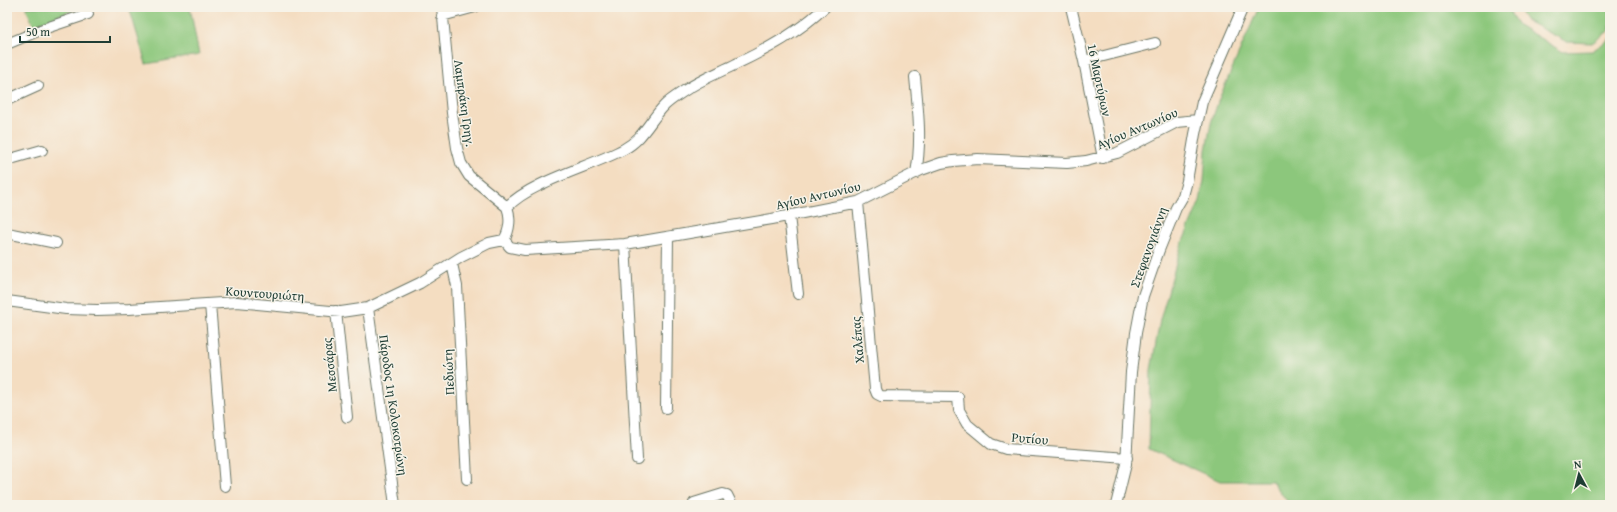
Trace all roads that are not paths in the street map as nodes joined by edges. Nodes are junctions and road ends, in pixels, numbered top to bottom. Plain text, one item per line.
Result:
1 (475, 7) edge
2 (825, 7) edge
3 (1071, 7) edge
4 (1242, 7) edge
5 (442, 11) edge
6 (88, 14) dead end
7 (1155, 43) dead end
8 (7, 44) edge
9 (1084, 61) junction
10 (915, 77) dead end
11 (38, 86) dead end
12 (7, 100) edge
13 (1198, 120) junction
14 (42, 150) dead end
15 (1103, 158) junction
16 (7, 160) edge
17 (916, 173) junction
18 (858, 202) junction
19 (507, 207) junction
20 (789, 216) junction
21 (7, 233) edge
22 (668, 237) junction
23 (504, 240) junction
24 (56, 243) dead end
25 (625, 244) junction
26 (452, 264) junction
27 (798, 294) dead end
28 (7, 301) edge
29 (210, 304) junction
30 (368, 308) junction
31 (336, 311) junction
32 (958, 397) joint
33 (666, 408) dead end
34 (347, 417) dead end
35 (1127, 458) junction
36 (637, 459) dead end
37 (467, 479) dead end
38 (226, 486) dead end
39 (694, 503) dead end
40 (395, 505) edge
41 (732, 505) edge
42 (1116, 505) edge

1 - 5 street
2 - 19 street
3 - 9 street, 16 Μαρτύρων
4 - 13 street, Στεφανογιάννη
5 - 19 street, Λαμπράκη Γρηγ.
6 - 8 street
7 - 9 street
9 - 15 street, 16 Μαρτύρων
10 - 17 street
11 - 12 street
13 - 15 street, Αγίου Αντωνίου
13 - 35 street, Στεφανογιάννη
14 - 16 street
15 - 17 street, Αγίου Αντωνίου
17 - 18 street, Αγίου Αντωνίου
18 - 20 street, Αγίου Αντωνίου
18 - 32 street, Χαλέπας
19 - 23 street
20 - 22 street, Αγίου Αντωνίου
20 - 27 street
21 - 24 street
22 - 25 street, Αγίου Αντωνίου
22 - 33 street
23 - 25 street, Αγίου Αντωνίου
23 - 26 street, Κουντουριώτη
25 - 36 street
26 - 30 street, Κουντουριώτη
26 - 37 street, Πεδιώτη
28 - 29 street, Κουντουριώτη
29 - 31 street, Κουντουριώτη
29 - 38 street
30 - 31 street, Κουντουριώτη
30 - 40 street, Πάροδος 1η Κολοκοτρώνη
31 - 34 street, Μεσσάρας
32 - 35 street, Ρυτίου
35 - 42 street, Στεφανογιάννη
39 - 41 street

